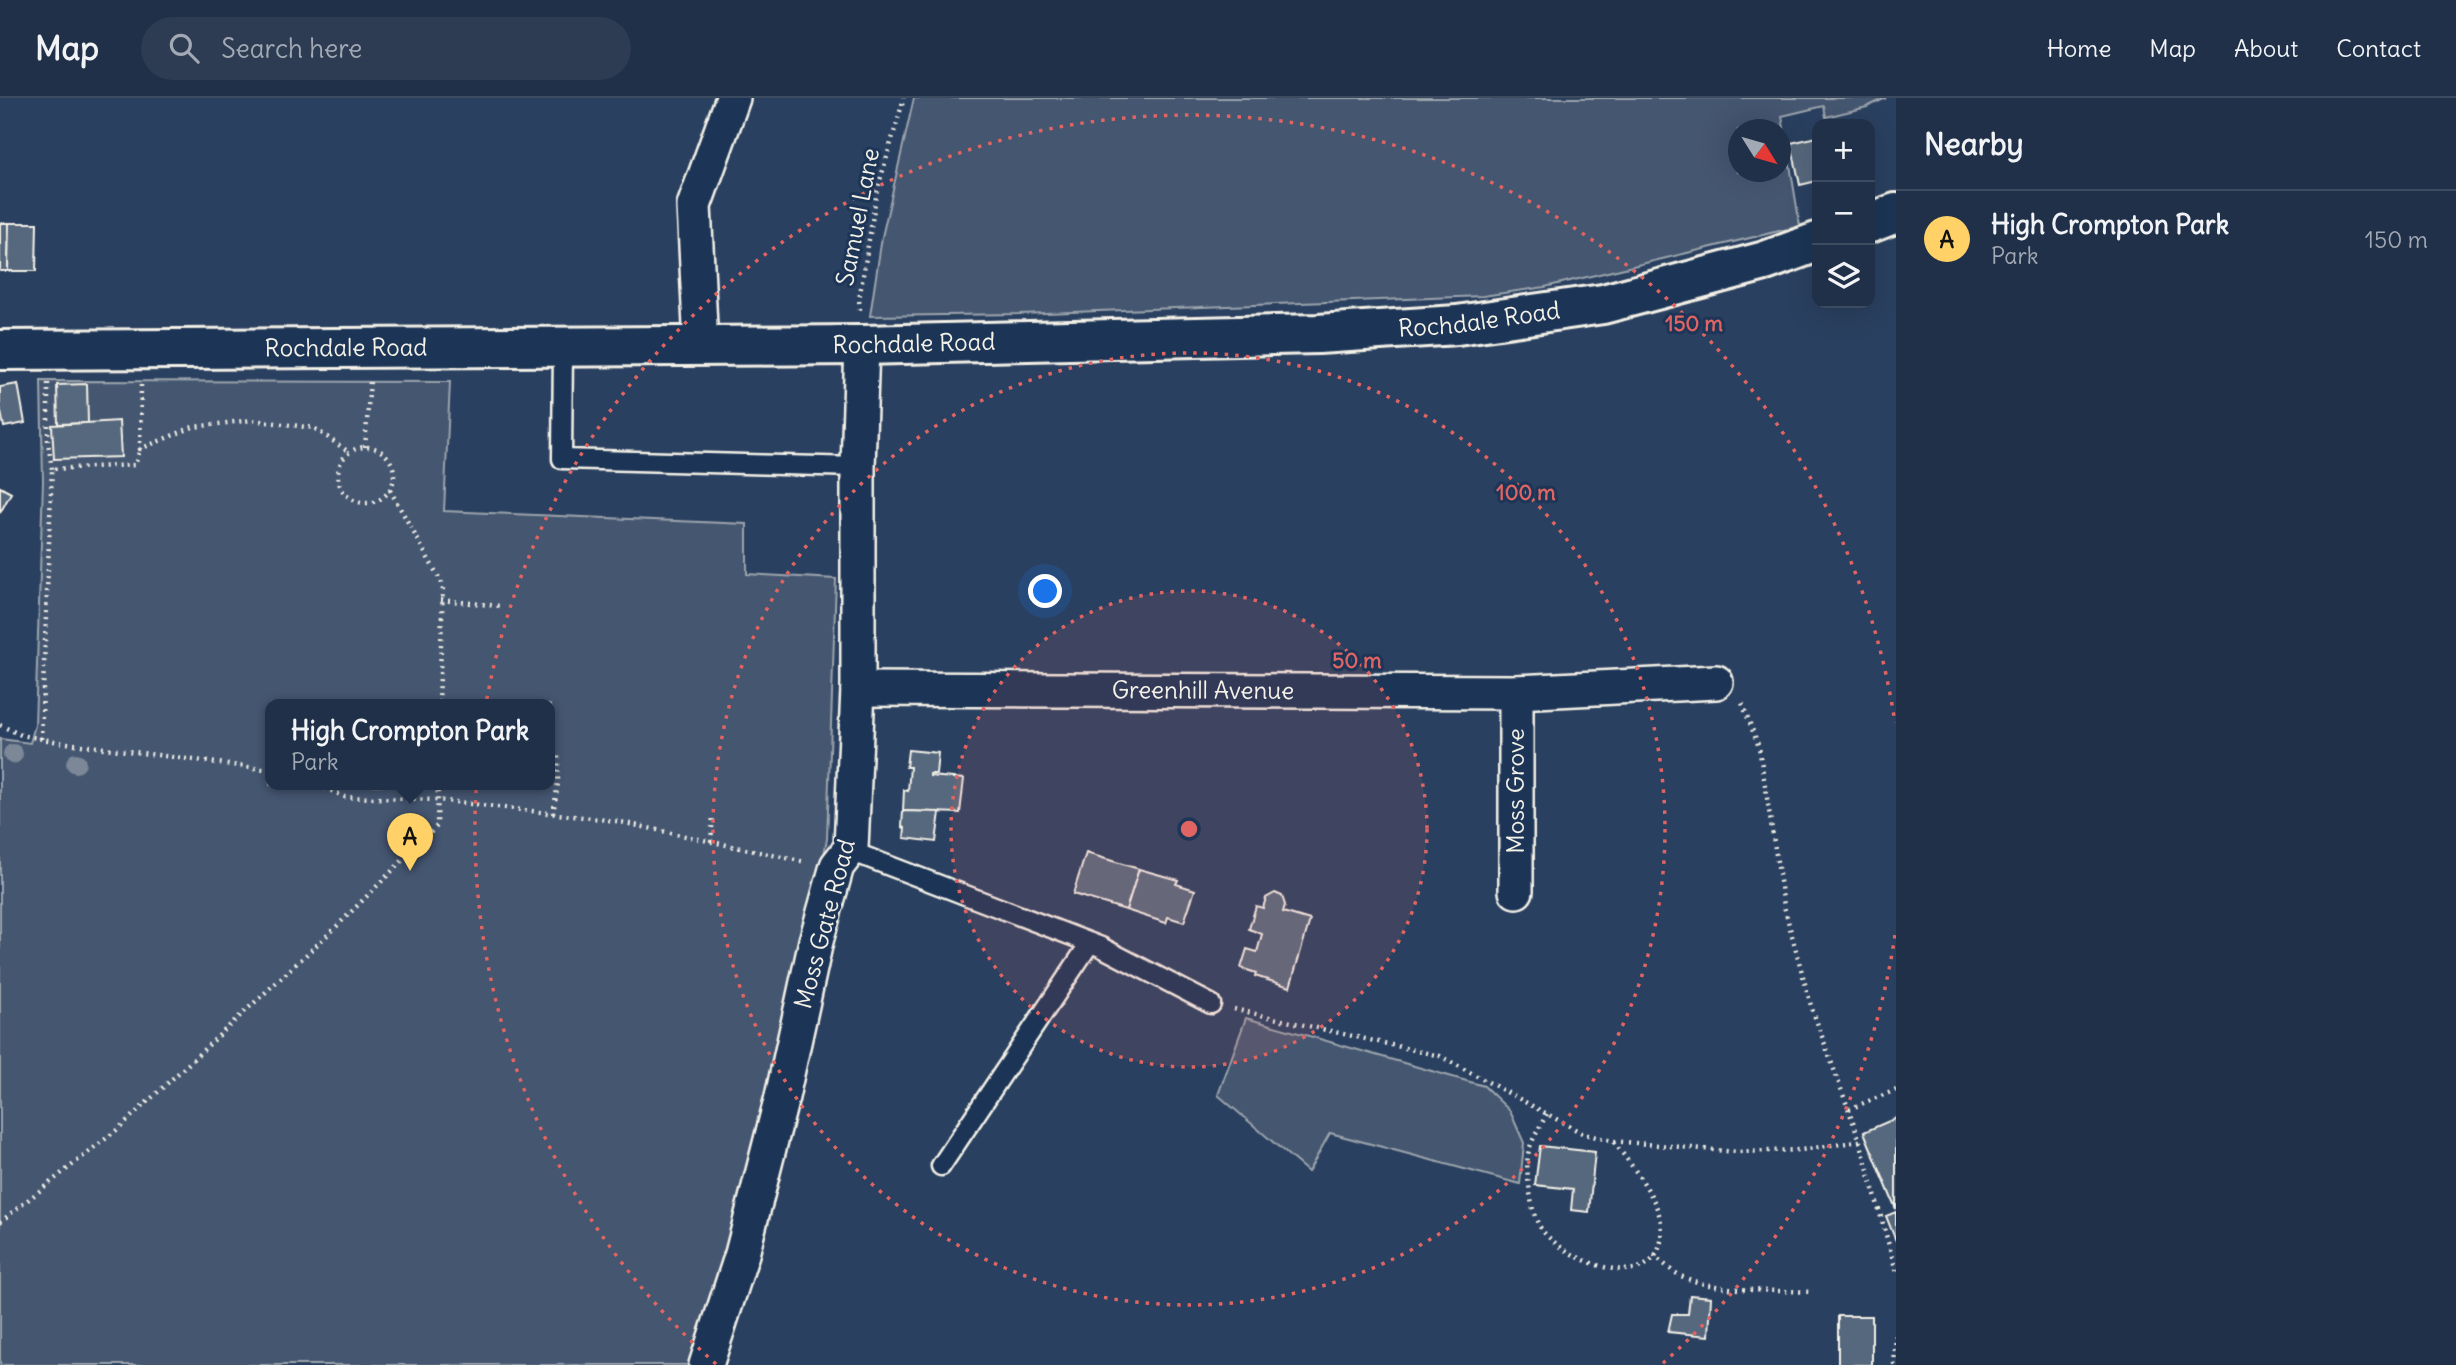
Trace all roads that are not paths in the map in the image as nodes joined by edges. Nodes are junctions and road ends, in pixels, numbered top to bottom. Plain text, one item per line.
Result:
1 (733, 98) edge
2 (1896, 213) edge
3 (1875, 221) edge
4 (1812, 244) edge
5 (862, 345) junction
6 (563, 346) junction
7 (701, 346) junction
8 (0, 350) edge
9 (858, 467) junction
10 (1716, 682) road end
11 (858, 689) junction
12 (1516, 692) junction
13 (844, 857) junction
14 (1516, 891) dead end
15 (1090, 943) junction
16 (1210, 1004) road end
17 (941, 1166) dead end
18 (706, 1365) edge

1 - 7 street
2 - 3 main road
4 - 5 main road, Rochdale Road
5 - 7 main road, Rochdale Road
5 - 9 street, Moss Gate Road
6 - 7 main road, Rochdale Road
6 - 8 main road, Rochdale Road
6 - 9 lane
9 - 11 street, Moss Gate Road
10 - 12 street, Greenhill Avenue
11 - 12 street, Greenhill Avenue
11 - 13 street, Moss Gate Road
12 - 14 street, Moss Grove
13 - 15 lane
13 - 18 street, Moss Gate Road
15 - 16 lane
15 - 17 lane

